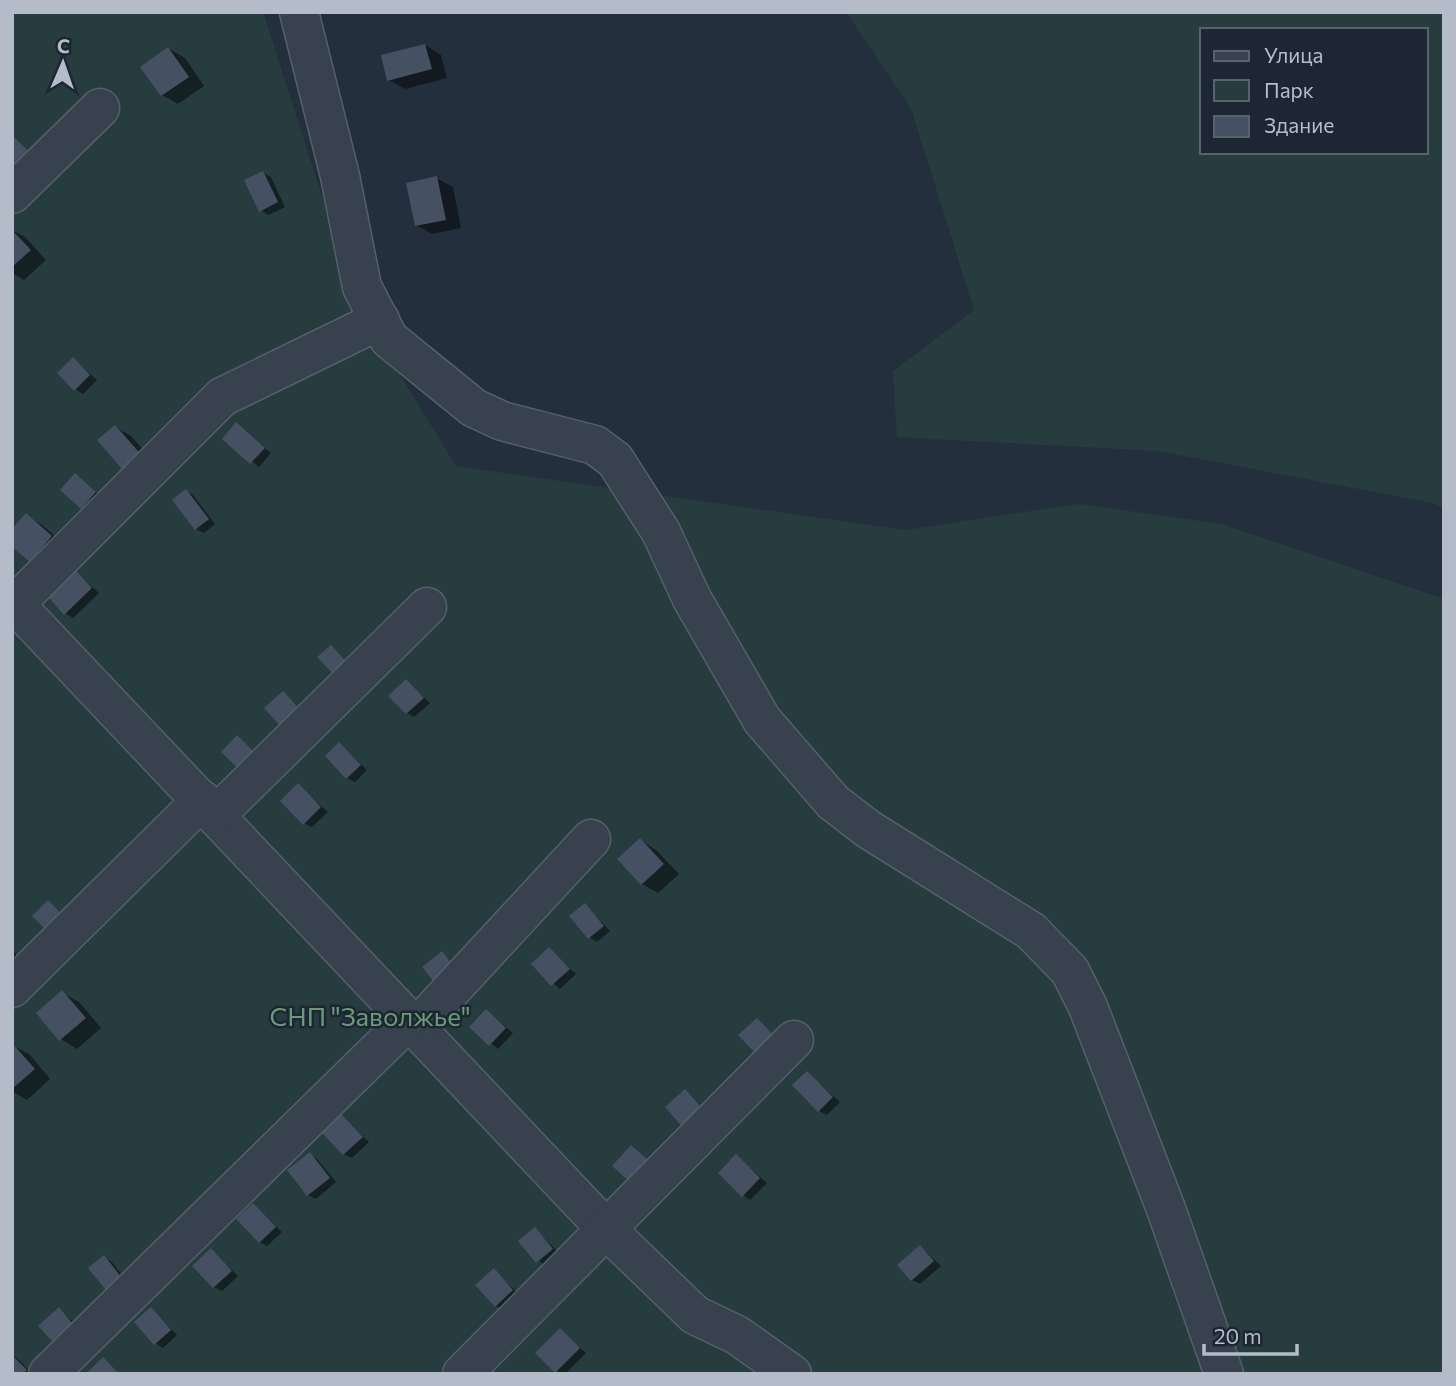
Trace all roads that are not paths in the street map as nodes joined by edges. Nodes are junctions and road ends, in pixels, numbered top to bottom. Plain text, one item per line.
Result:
1 (299, 12) edge
2 (100, 108) dead end
3 (12, 194) edge
4 (380, 320) junction
5 (14, 602) edge
6 (427, 607) dead end
7 (209, 808) junction
8 (591, 839) dead end
9 (12, 988) edge
10 (414, 1023) junction
11 (794, 1040) dead end
12 (608, 1231) junction
13 (48, 1374) edge
14 (463, 1374) edge
15 (792, 1374) edge
16 (1224, 1374) edge

1 - 4 street
2 - 3 street
4 - 5 street
4 - 16 street
5 - 7 street
6 - 7 street
7 - 9 street
7 - 10 street
8 - 10 street
10 - 12 street
10 - 13 street
11 - 12 street
12 - 14 street
12 - 15 street

